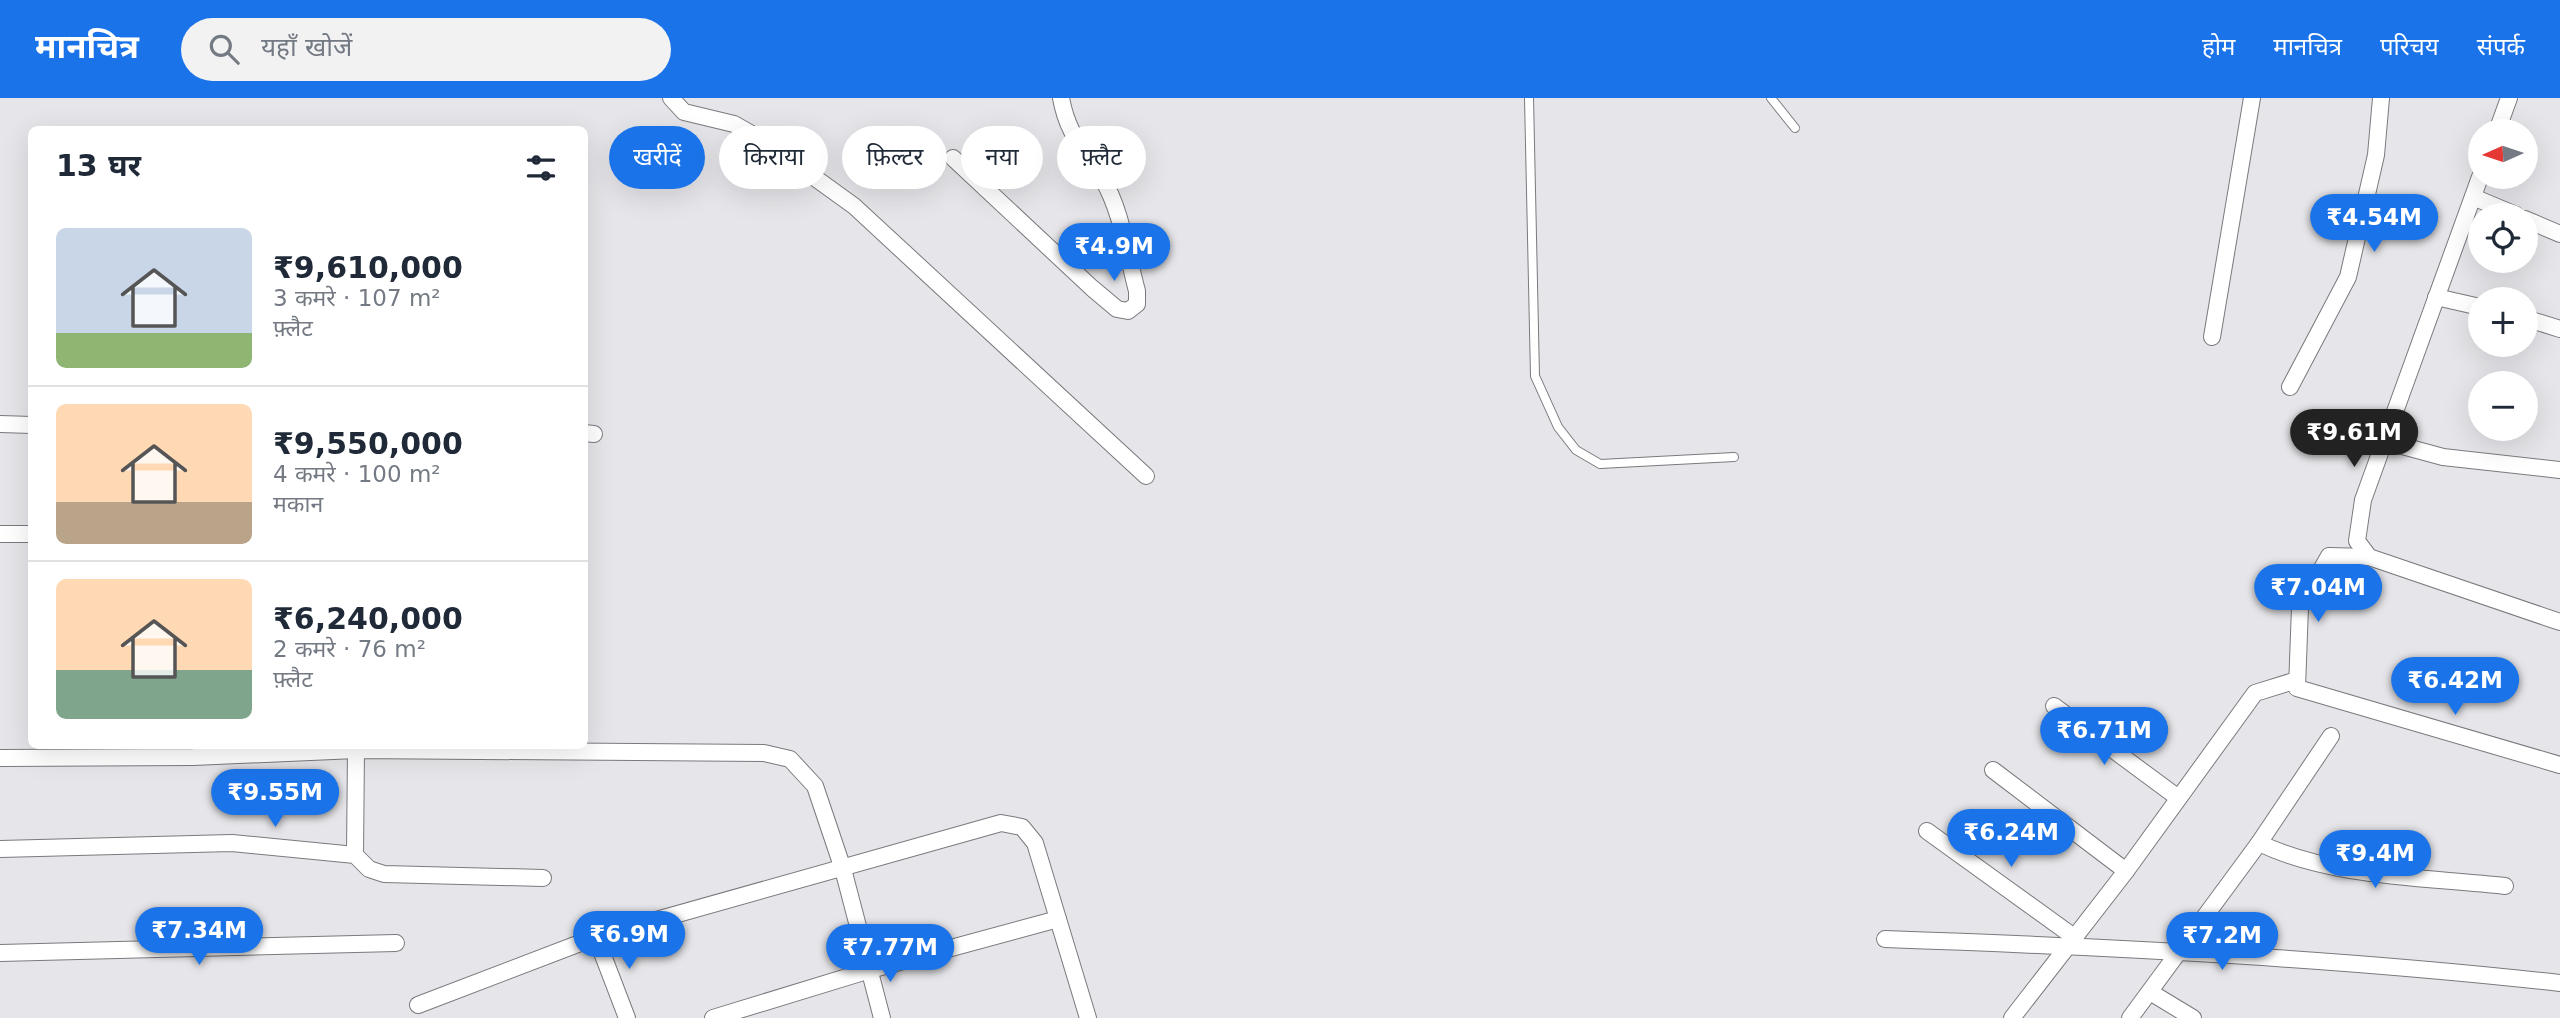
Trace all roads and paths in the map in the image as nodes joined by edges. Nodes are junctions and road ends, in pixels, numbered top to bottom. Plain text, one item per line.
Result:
1 (671, 98) edge
2 (1061, 98) edge
3 (1529, 98) edge
4 (1771, 98) edge
5 (2252, 98) edge
6 (2381, 98) edge
7 (2509, 98) edge
8 (2501, 119) edge
9 (1795, 128) dead end
10 (953, 158) dead end
11 (2476, 189) edge
12 (2473, 197) junction
13 (2487, 203) edge
14 (2538, 225) edge
15 (2560, 234) edge
16 (2435, 297) junction
17 (2468, 304) edge
18 (2538, 322) edge
19 (2560, 329) edge
20 (2212, 337) dead end
21 (2290, 387) dead end
22 (0, 425) edge
23 (28, 425) edge
24 (2384, 440) junction
25 (1734, 457) dead end
26 (2560, 470) edge
27 (1146, 475) dead end
28 (0, 534) edge
29 (28, 534) edge
30 (2369, 557) junction
31 (2560, 622) edge
32 (2297, 680) junction
33 (2054, 706) dead end
34 (2331, 736) dead end
35 (356, 750) junction
36 (193, 751) edge
37 (0, 758) edge
38 (2560, 765) edge
39 (1993, 770) dead end
40 (2177, 797) junction
41 (1927, 831) dead end
42 (2259, 843) junction
43 (0, 849) edge
44 (355, 855) junction
45 (843, 869) junction
46 (2126, 871) junction
47 (543, 878) dead end
48 (2505, 886) dead end
49 (1058, 919) junction
50 (596, 937) junction
51 (1885, 939) dead end
52 (2071, 942) junction
53 (396, 943) dead end
54 (2179, 950) junction
55 (0, 954) edge
56 (870, 970) junction
57 (2560, 983) edge
58 (2150, 992) junction
59 (418, 1005) dead end
60 (628, 1018) edge
61 (713, 1018) edge
62 (882, 1018) edge
63 (1086, 1018) edge
64 (2012, 1018) edge
65 (2130, 1018) edge
66 (2193, 1018) edge

1 - 27 street
2 - 10 street
3 - 25 lane
4 - 9 lane
5 - 20 street
6 - 21 street
7 - 8 street
11 - 12 street
12 - 13 street
12 - 16 street
14 - 15 street
16 - 17 street
16 - 24 street
18 - 19 street
22 - 23 street
24 - 26 street
24 - 30 street
28 - 29 street
30 - 31 street
30 - 32 street
32 - 38 street
32 - 40 street
33 - 40 street
34 - 42 street
35 - 36 street
35 - 44 street
35 - 45 street
36 - 37 street
39 - 46 street
40 - 46 street
41 - 52 street
42 - 48 street
42 - 54 street
43 - 44 street
44 - 47 street
45 - 49 street
45 - 50 street
45 - 56 street
46 - 52 street
49 - 56 street
49 - 63 street
50 - 59 street
50 - 60 street
51 - 52 street
52 - 54 street
52 - 64 street
53 - 55 street
54 - 57 street
54 - 58 street
56 - 61 street
56 - 62 street
58 - 65 street
58 - 66 street

